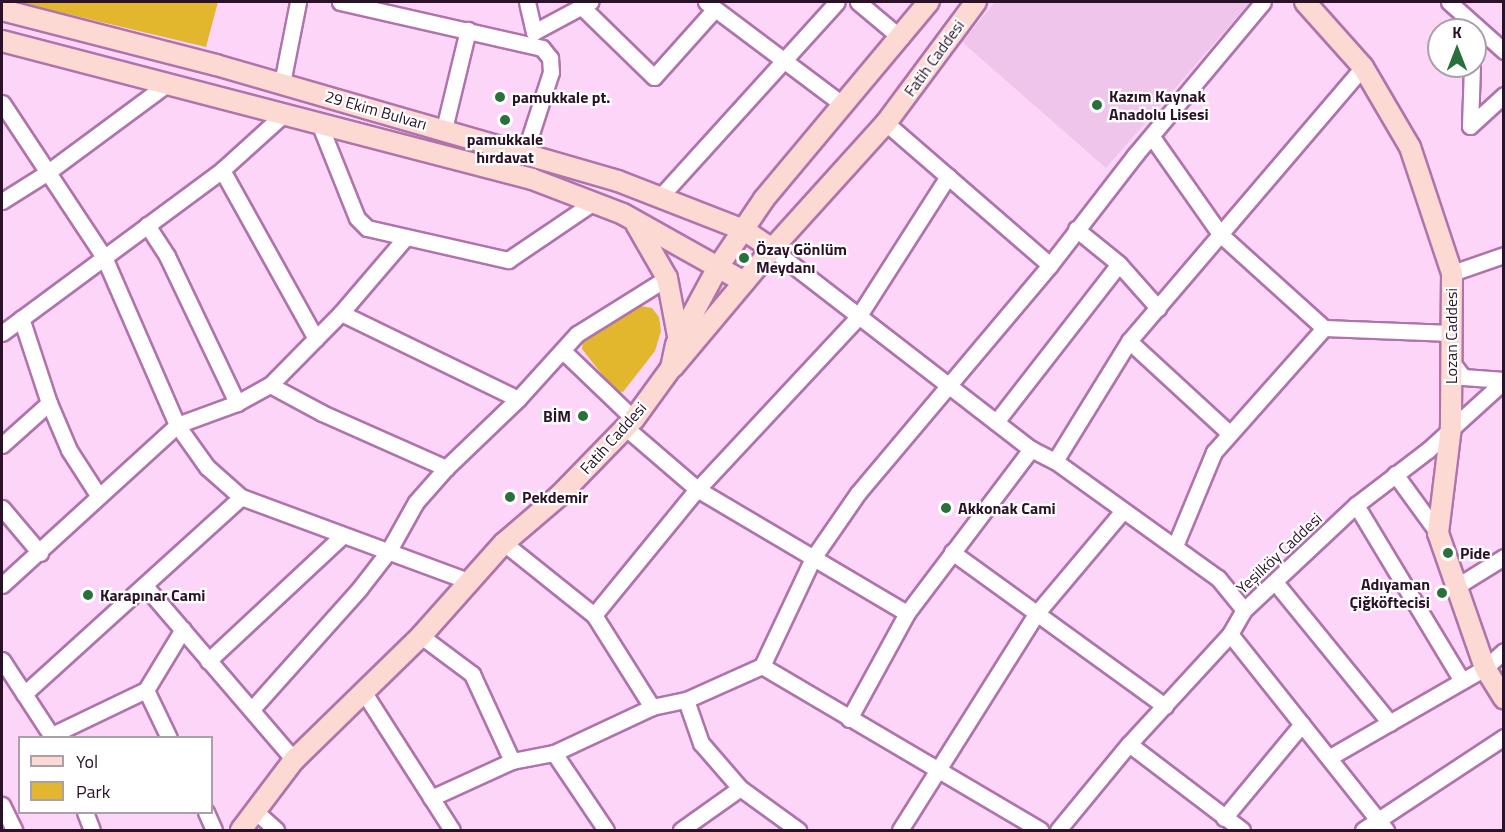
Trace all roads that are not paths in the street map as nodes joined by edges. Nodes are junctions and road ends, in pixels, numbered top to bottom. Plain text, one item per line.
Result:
1 (298, 2) edge
2 (346, 2) edge
3 (527, 2) edge
4 (837, 2) edge
5 (858, 2) edge
6 (929, 2) edge
7 (976, 2) edge
8 (1263, 2) edge
9 (1313, 4) edge
10 (1456, 4) edge
11 (587, 5) edge
12 (710, 5) edge
13 (2, 10) edge
14 (1466, 18) edge
15 (468, 30) junction
16 (533, 38) junction
17 (901, 38) junction
18 (1487, 38) edge
19 (2, 41) edge
20 (1503, 51) edge
21 (783, 60) junction
22 (1363, 67) junction
23 (1472, 78) edge
24 (282, 83) junction
25 (167, 84) junction
26 (1503, 95) edge
27 (2, 103) edge
28 (842, 104) junction
29 (284, 114) junction
30 (15, 123) junction
31 (319, 123) junction
32 (886, 123) junction
33 (444, 129) junction
34 (2, 132) edge
35 (1152, 136) junction
36 (525, 152) junction
37 (222, 170) junction
38 (48, 172) junction
39 (948, 176) junction
40 (660, 197) junction
41 (2, 201) edge
42 (595, 201) junction
43 (633, 220) junction
44 (147, 225) junction
45 (1076, 229) junction
46 (744, 230) junction
47 (1221, 235) junction
48 (405, 238) junction
49 (772, 249) junction
50 (1503, 255) edge
51 (104, 257) junction
52 (1119, 264) junction
53 (1050, 265) junction
54 (718, 267) junction
55 (1452, 273) junction
56 (667, 278) junction
57 (744, 282) junction
58 (1158, 308) junction
59 (341, 313) junction
60 (858, 317) junction
61 (21, 318) junction
62 (1324, 328) junction
63 (2, 333) edge
64 (1451, 333) junction
65 (316, 339) junction
66 (679, 341) junction
67 (1129, 341) junction
68 (563, 351) junction
69 (1451, 361) junction
70 (671, 369) junction
71 (1503, 381) edge
72 (949, 382) junction
73 (270, 385) junction
74 (518, 399) junction
75 (49, 403) junction
76 (237, 403) junction
77 (996, 422) junction
78 (630, 423) junction
79 (177, 425) junction
80 (1451, 427) junction
81 (1230, 434) junction
82 (2, 445) edge
83 (1030, 449) junction
84 (1055, 461) junction
85 (446, 468) junction
86 (1395, 474) junction
87 (697, 489) junction
88 (98, 495) junction
89 (242, 497) junction
90 (1356, 505) junction
91 (2, 508) edge
92 (1122, 512) junction
93 (1438, 533) junction
94 (342, 536) junction
95 (504, 543) junction
96 (1175, 546) junction
97 (388, 552) junction
98 (952, 552) junction
99 (40, 553) junction
100 (1503, 557) edge
101 (813, 558) junction
102 (3, 580) edge
103 (468, 581) junction
104 (1275, 582) junction
105 (145, 586) junction
106 (1454, 588) junction
107 (1244, 610) junction
108 (907, 613) junction
109 (1036, 614) junction
110 (594, 615) junction
111 (183, 629) junction
112 (1230, 634) junction
113 (421, 636) junction
114 (1503, 651) edge
115 (2, 660) edge
116 (208, 661) junction
117 (762, 666) junction
118 (1485, 668) junction
119 (1462, 681) junction
120 (146, 690) junction
121 (363, 691) junction
122 (24, 694) junction
123 (1503, 699) edge
124 (686, 700) junction
125 (1165, 706) junction
126 (652, 707) junction
127 (252, 709) junction
128 (849, 719) junction
129 (1390, 723) junction
130 (1302, 724) junction
131 (53, 736) edge
132 (168, 736) edge
133 (1503, 737) edge
134 (1129, 744) junction
135 (554, 753) junction
136 (1330, 757) junction
137 (294, 760) junction
138 (512, 760) junction
139 (935, 770) junction
140 (740, 788) junction
141 (431, 798) junction
142 (2, 805) edge
143 (254, 810) junction
144 (84, 814) edge
145 (206, 814) edge
146 (1224, 818) junction
147 (1382, 824) edge
148 (1238, 829) edge
149 (14, 831) edge
150 (92, 831) edge
151 (214, 831) edge
152 (241, 831) edge
153 (276, 831) edge
154 (452, 831) edge
155 (606, 831) edge
156 (681, 831) edge
157 (798, 831) edge
158 (900, 831) edge
159 (1040, 831) edge
160 (1058, 831) edge
161 (1363, 831) edge

1 - 24 street
2 - 15 street
3 - 16 street
4 - 21 street
5 - 17 street
6 - 17 main road, Fatih Caddesi
7 - 32 main road, Fatih Caddesi
8 - 35 street
9 - 22 main road, Lozan Caddesi
10 - 14 street
11 - 12 street
11 - 16 street
12 - 21 street
13 - 24 main road, 29 Ekim Bulvarı
15 - 16 street
15 - 33 street
16 - 36 street
17 - 28 main road, Fatih Caddesi
18 - 20 street
19 - 25 main road, 29 Ekim Bulvarı
21 - 28 street
21 - 40 street
22 - 47 street
22 - 55 main road, Lozan Caddesi
23 - 26 street
24 - 33 main road, 29 Ekim Bulvarı
25 - 29 main road, 29 Ekim Bulvarı
25 - 38 street
27 - 30 street
28 - 46 main road, Fatih Caddesi
29 - 31 main road, 29 Ekim Bulvarı
29 - 37 street
30 - 34 street
30 - 38 street
31 - 42 main road, 29 Ekim Bulvarı
31 - 48 street
32 - 39 street
32 - 49 main road, Fatih Caddesi
33 - 36 main road, 29 Ekim Bulvarı
35 - 45 street
35 - 47 street
36 - 40 main road, 29 Ekim Bulvarı
37 - 44 street
37 - 65 street
38 - 41 street
38 - 51 street
39 - 53 street
39 - 60 street
40 - 46 main road, 29 Ekim Bulvarı
42 - 43 main road, 29 Ekim Bulvarı
42 - 48 street
43 - 54 main road, 29 Ekim Bulvarı
43 - 56 main road
44 - 51 street
44 - 76 street
45 - 52 street
45 - 53 street
46 - 49 main road, 29 Ekim Bulvarı
46 - 54 main road, Fatih Caddesi
47 - 58 street
47 - 62 street
48 - 59 street
49 - 57 main road, Fatih Caddesi
49 - 60 street
50 - 55 street
51 - 61 street
51 - 79 street
52 - 58 street
52 - 77 street
53 - 72 street
54 - 57 main road, 29 Ekim Bulvarı
54 - 66 main road, Fatih Caddesi
55 - 64 main road, Lozan Caddesi
56 - 66 main road
56 - 68 street
57 - 70 main road, Fatih Caddesi
58 - 67 street
59 - 65 street
59 - 74 street
60 - 72 street
60 - 87 street
61 - 63 street
61 - 75 street
62 - 64 street
62 - 81 street
64 - 69 main road, Lozan Caddesi
65 - 73 street
66 - 70 main road, Fatih Caddesi
67 - 81 street
67 - 84 street
68 - 74 street
68 - 78 street
69 - 71 street
69 - 80 main road, Lozan Caddesi
70 - 78 main road, Fatih Caddesi
71 - 80 street, Yeşilköy Caddesi
72 - 77 street
72 - 101 street
73 - 76 street
73 - 85 street
74 - 85 street
75 - 82 street
75 - 88 street
76 - 79 street
77 - 83 street
78 - 87 street
78 - 95 main road, Fatih Caddesi
79 - 88 street
79 - 89 street
80 - 86 street, Yeşilköy Caddesi
80 - 93 main road, Lozan Caddesi
81 - 96 street
83 - 84 street
83 - 98 street
84 - 92 street
85 - 97 street
86 - 90 street, Yeşilköy Caddesi
86 - 93 street
87 - 101 street
87 - 110 street
88 - 99 street
89 - 94 street
89 - 105 street
90 - 104 street, Yeşilköy Caddesi
90 - 119 street
91 - 99 street
92 - 96 street
92 - 109 street
93 - 106 main road, Lozan Caddesi
94 - 97 street
94 - 116 street
95 - 103 main road, Fatih Caddesi
95 - 110 street
96 - 107 street
97 - 103 street
97 - 127 street
98 - 108 street
98 - 109 street
99 - 102 street
100 - 106 street
101 - 108 street
101 - 117 street
103 - 113 main road, Fatih Caddesi
104 - 107 street, Yeşilköy Caddesi
104 - 129 street
105 - 111 street
105 - 122 street
106 - 118 main road, Lozan Caddesi
107 - 112 street, Yeşilköy Caddesi
108 - 128 street
109 - 125 street
109 - 139 street
110 - 126 street
111 - 116 street
111 - 120 street
112 - 125 street, Yeşilköy Caddesi
112 - 130 street
113 - 121 main road, Fatih Caddesi
113 - 138 street
114 - 118 street
115 - 122 street
116 - 127 street
117 - 124 street
117 - 128 street
118 - 119 street
118 - 123 main road, Lozan Caddesi
119 - 129 street
120 - 131 street
120 - 132 street
121 - 137 main road, Fatih Caddesi
121 - 141 street
122 - 131 street
124 - 126 street
124 - 140 street
125 - 134 street, Yeşilköy Caddesi
126 - 135 street
127 - 137 street
128 - 139 street
129 - 136 street
130 - 136 street
130 - 146 street
133 - 147 street
134 - 146 street
134 - 160 street, Yeşilköy Caddesi
135 - 138 street
135 - 155 street
136 - 147 street
137 - 143 main road, Fatih Caddesi
138 - 141 street
139 - 158 street
139 - 159 street
140 - 156 street
140 - 157 street
141 - 154 street
142 - 149 street
143 - 152 main road, Fatih Caddesi
143 - 153 street
144 - 150 street
145 - 151 street
146 - 148 street
147 - 161 street

